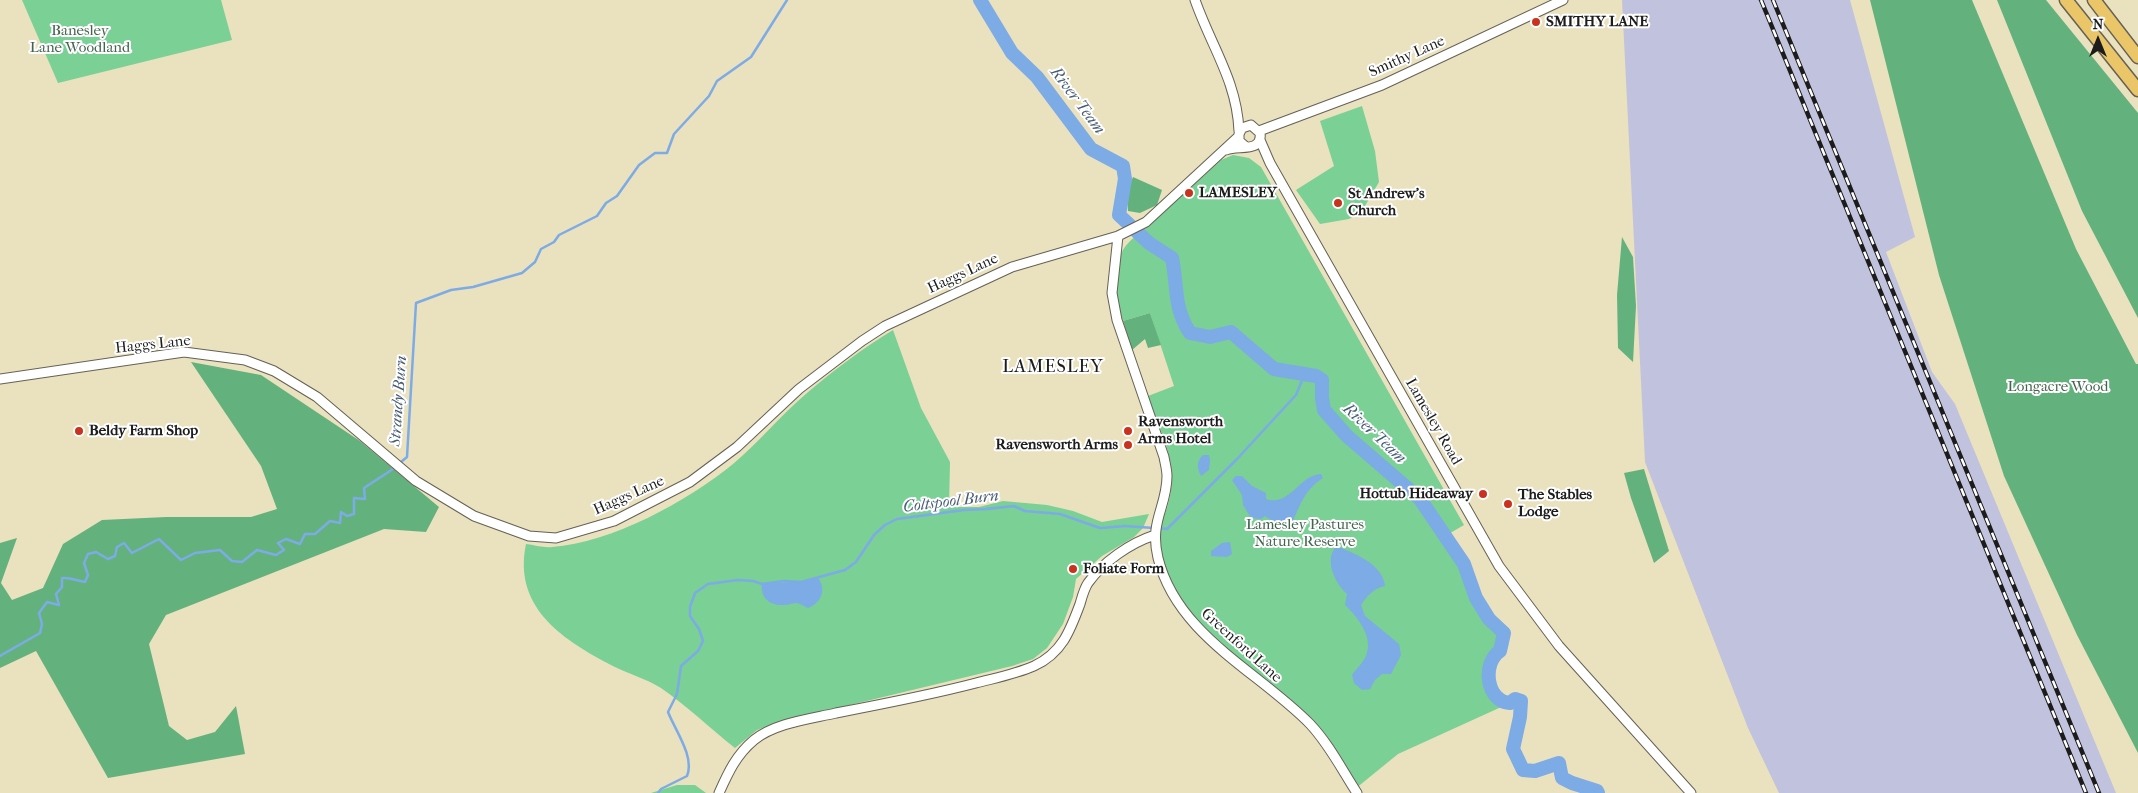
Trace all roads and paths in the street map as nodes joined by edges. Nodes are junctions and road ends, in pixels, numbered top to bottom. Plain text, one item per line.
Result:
1 (1195, 0) edge
2 (1563, 0) edge
3 (2066, 0) edge
4 (2094, 0) edge
5 (2138, 57) edge
6 (2138, 90) edge
7 (1237, 106) junction
8 (1249, 125) junction
9 (1239, 134) junction
10 (1260, 135) junction
11 (1248, 147) junction
12 (1222, 153) junction
13 (1270, 163) junction
14 (1120, 235) junction
15 (0, 379) edge
16 (1155, 535) junction
17 (718, 793) edge
18 (1357, 793) edge
19 (1691, 793) edge

1 - 7 street
2 - 10 street, Smithy Lane
3 - 6 highway
4 - 5 highway
7 - 8 street
7 - 9 street
8 - 9 street
8 - 10 street
9 - 11 street
9 - 12 street, Haggs Lane
10 - 11 street
10 - 13 street, Lamesley Road
11 - 12 street, Haggs Lane
11 - 13 street, Lamesley Road
12 - 14 street, Haggs Lane
13 - 19 street, Lamesley Road
14 - 15 street, Haggs Lane
14 - 16 street, Greenford Lane
16 - 17 street
16 - 18 street, Greenford Lane

